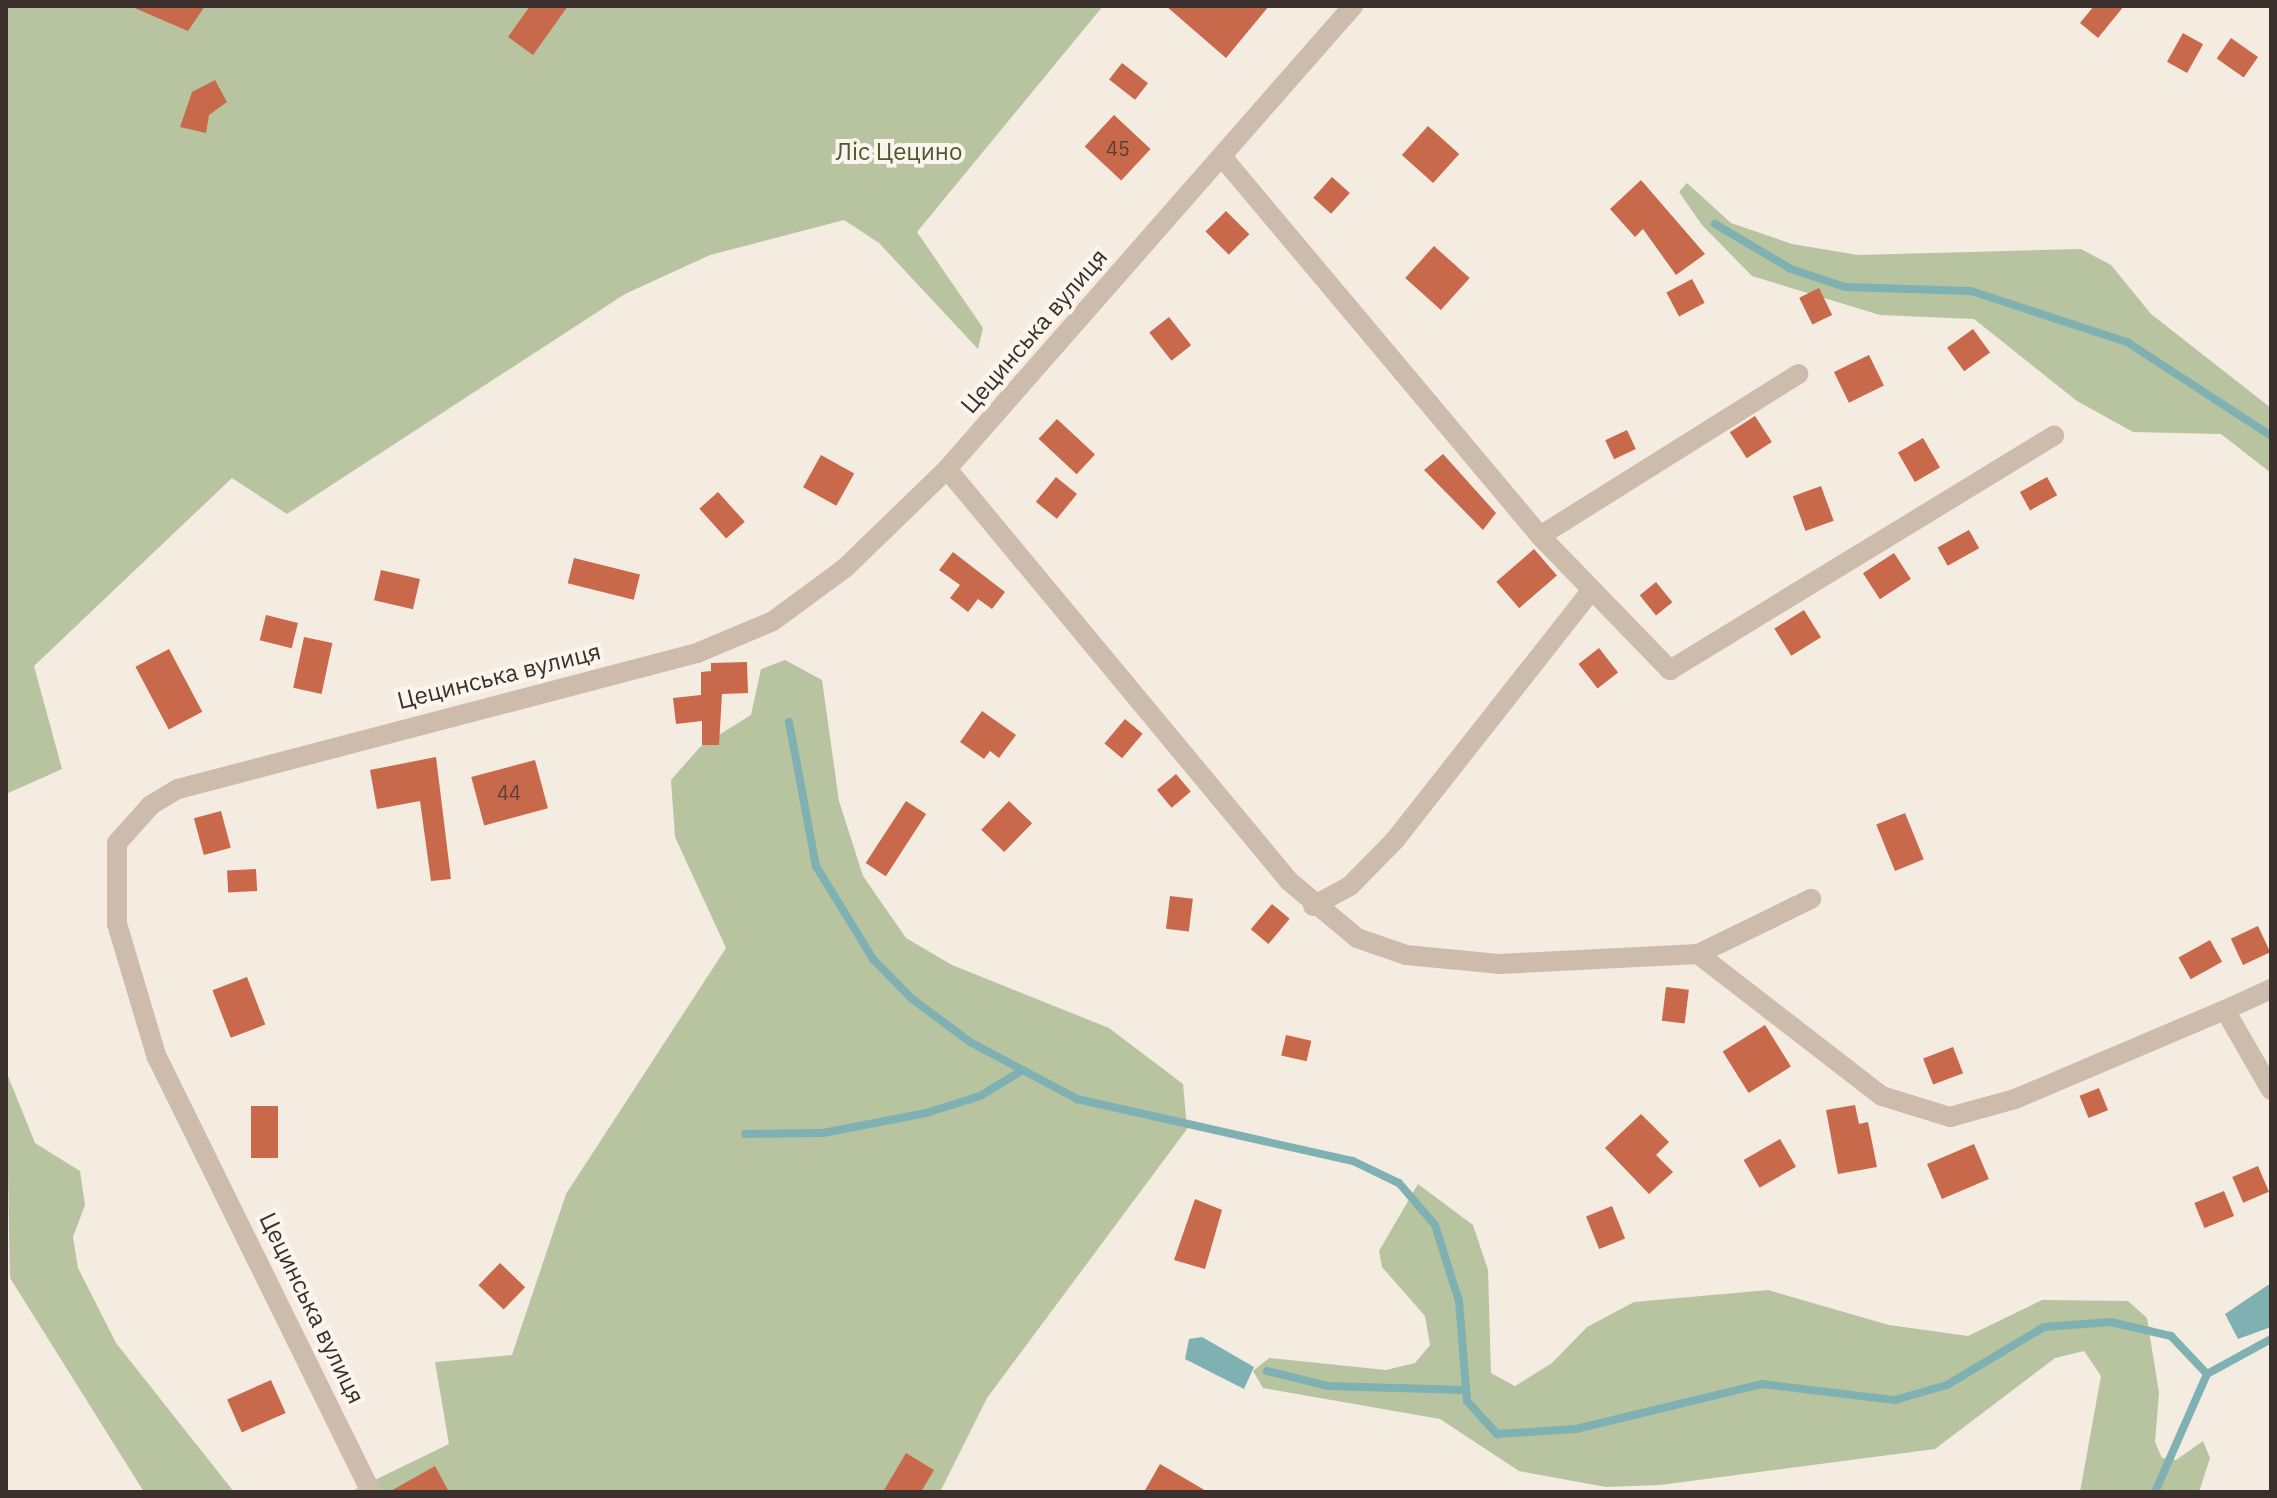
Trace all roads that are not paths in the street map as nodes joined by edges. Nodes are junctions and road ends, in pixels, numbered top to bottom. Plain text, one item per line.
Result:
1 (1353, 6) edge
2 (1223, 158) junction
3 (1798, 374) dead end
4 (2054, 436) dead end
5 (947, 469) junction
6 (1540, 536) junction
7 (1591, 591) junction
8 (1811, 899) dead end
9 (1313, 906) junction
10 (1698, 954) junction
11 (2271, 989) edge
12 (2225, 1010) junction
13 (2271, 1090) edge
14 (371, 1492) edge

1 - 2 street, Цецинська вулиця
2 - 5 street, Цецинська вулиця
2 - 6 street
3 - 6 street
4 - 7 street
5 - 9 street
5 - 14 street, Цецинська вулиця
6 - 7 street
7 - 9 street
8 - 10 street
9 - 10 street
10 - 12 street
11 - 12 street
12 - 13 street

